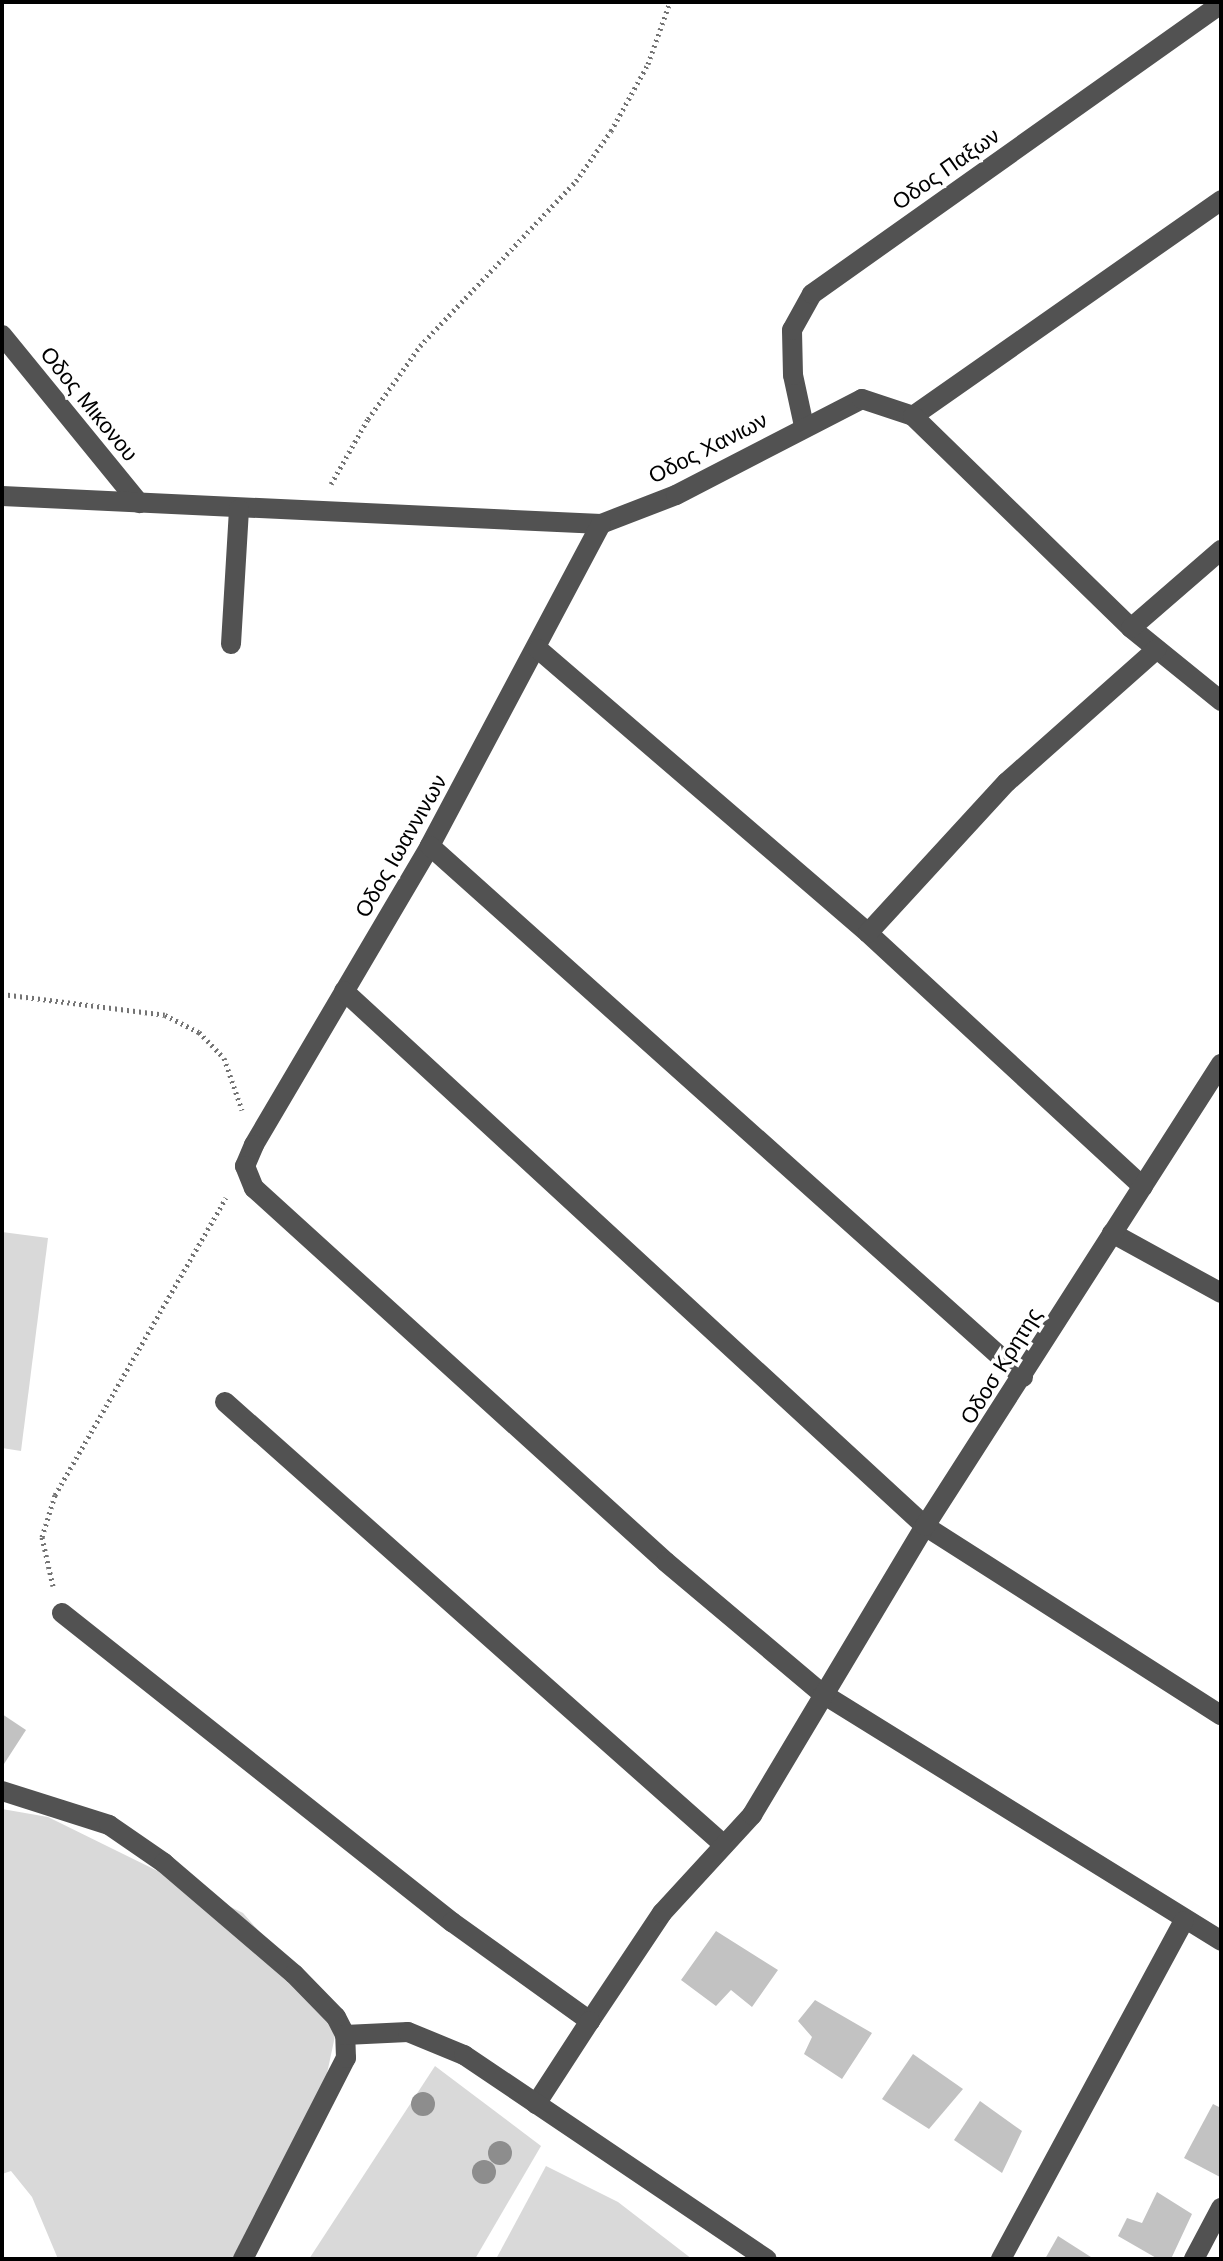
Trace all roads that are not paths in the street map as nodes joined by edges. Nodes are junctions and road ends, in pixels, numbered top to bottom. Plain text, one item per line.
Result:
1 (1221, 4) edge
2 (1221, 200) edge
3 (2, 335) edge
4 (913, 416) junction
5 (804, 426) junction
6 (2, 496) edge
7 (139, 503) junction
8 (239, 509) junction
9 (601, 524) junction
10 (1221, 550) edge
11 (1131, 628) junction
12 (231, 644) dead end
13 (538, 649) junction
14 (1157, 649) junction
15 (1221, 701) edge
16 (430, 846) junction
17 (868, 933) junction
18 (344, 991) junction
19 (1221, 1064) edge
20 (1143, 1187) junction
21 (1112, 1233) junction
22 (1221, 1293) edge
23 (1023, 1377) junction
24 (225, 1402) dead end
25 (925, 1526) junction
26 (62, 1613) road end
27 (823, 1694) junction
28 (1221, 1715) edge
29 (2, 1791) edge
30 (724, 1845) junction
31 (1184, 1921) junction
32 (1221, 1941) edge
33 (590, 2021) junction
34 (345, 2035) junction
35 (536, 2104) junction
36 (1221, 2208) edge
37 (243, 2259) edge
38 (767, 2259) edge
39 (1001, 2259) edge
40 (1194, 2259) edge

1 - 5 street, Οδος Παξων
2 - 4 street
3 - 7 street, Οδος Μικονου
4 - 5 street, Οδος Χανιων
4 - 11 street, Οδος Χανιων
5 - 9 street, Οδος Χανιων
6 - 7 street, Οδος Χανιων
7 - 8 street, Οδος Χανιων
8 - 9 street, Οδος Χανιων
8 - 12 street
9 - 13 street, Οδος Ιωαννινων
10 - 11 street
11 - 14 street, Οδος Χανιων
13 - 16 street, Οδος Ιωαννινων
13 - 17 street
14 - 15 street, Οδος Χανιων
14 - 17 street
16 - 18 street, Οδος Ιωαννινων
16 - 23 street
17 - 20 street
18 - 25 street
18 - 27 street, Οδος Ιωαννινων
19 - 20 street, Οδοσ Κρητης
20 - 21 street, Οδοσ Κρητης
21 - 22 street
21 - 23 street, Οδοσ Κρητης
23 - 25 street, Οδοσ Κρητης
24 - 30 street
25 - 27 street, Οδοσ Κρητης
25 - 28 street
26 - 33 street
27 - 30 street, Οδοσ Κρητης
27 - 31 street
29 - 34 street
30 - 33 street, Οδοσ Κρητης
31 - 32 street
31 - 39 street
33 - 35 street, Οδοσ Κρητης
34 - 35 street
34 - 37 street
35 - 38 street
36 - 40 street

